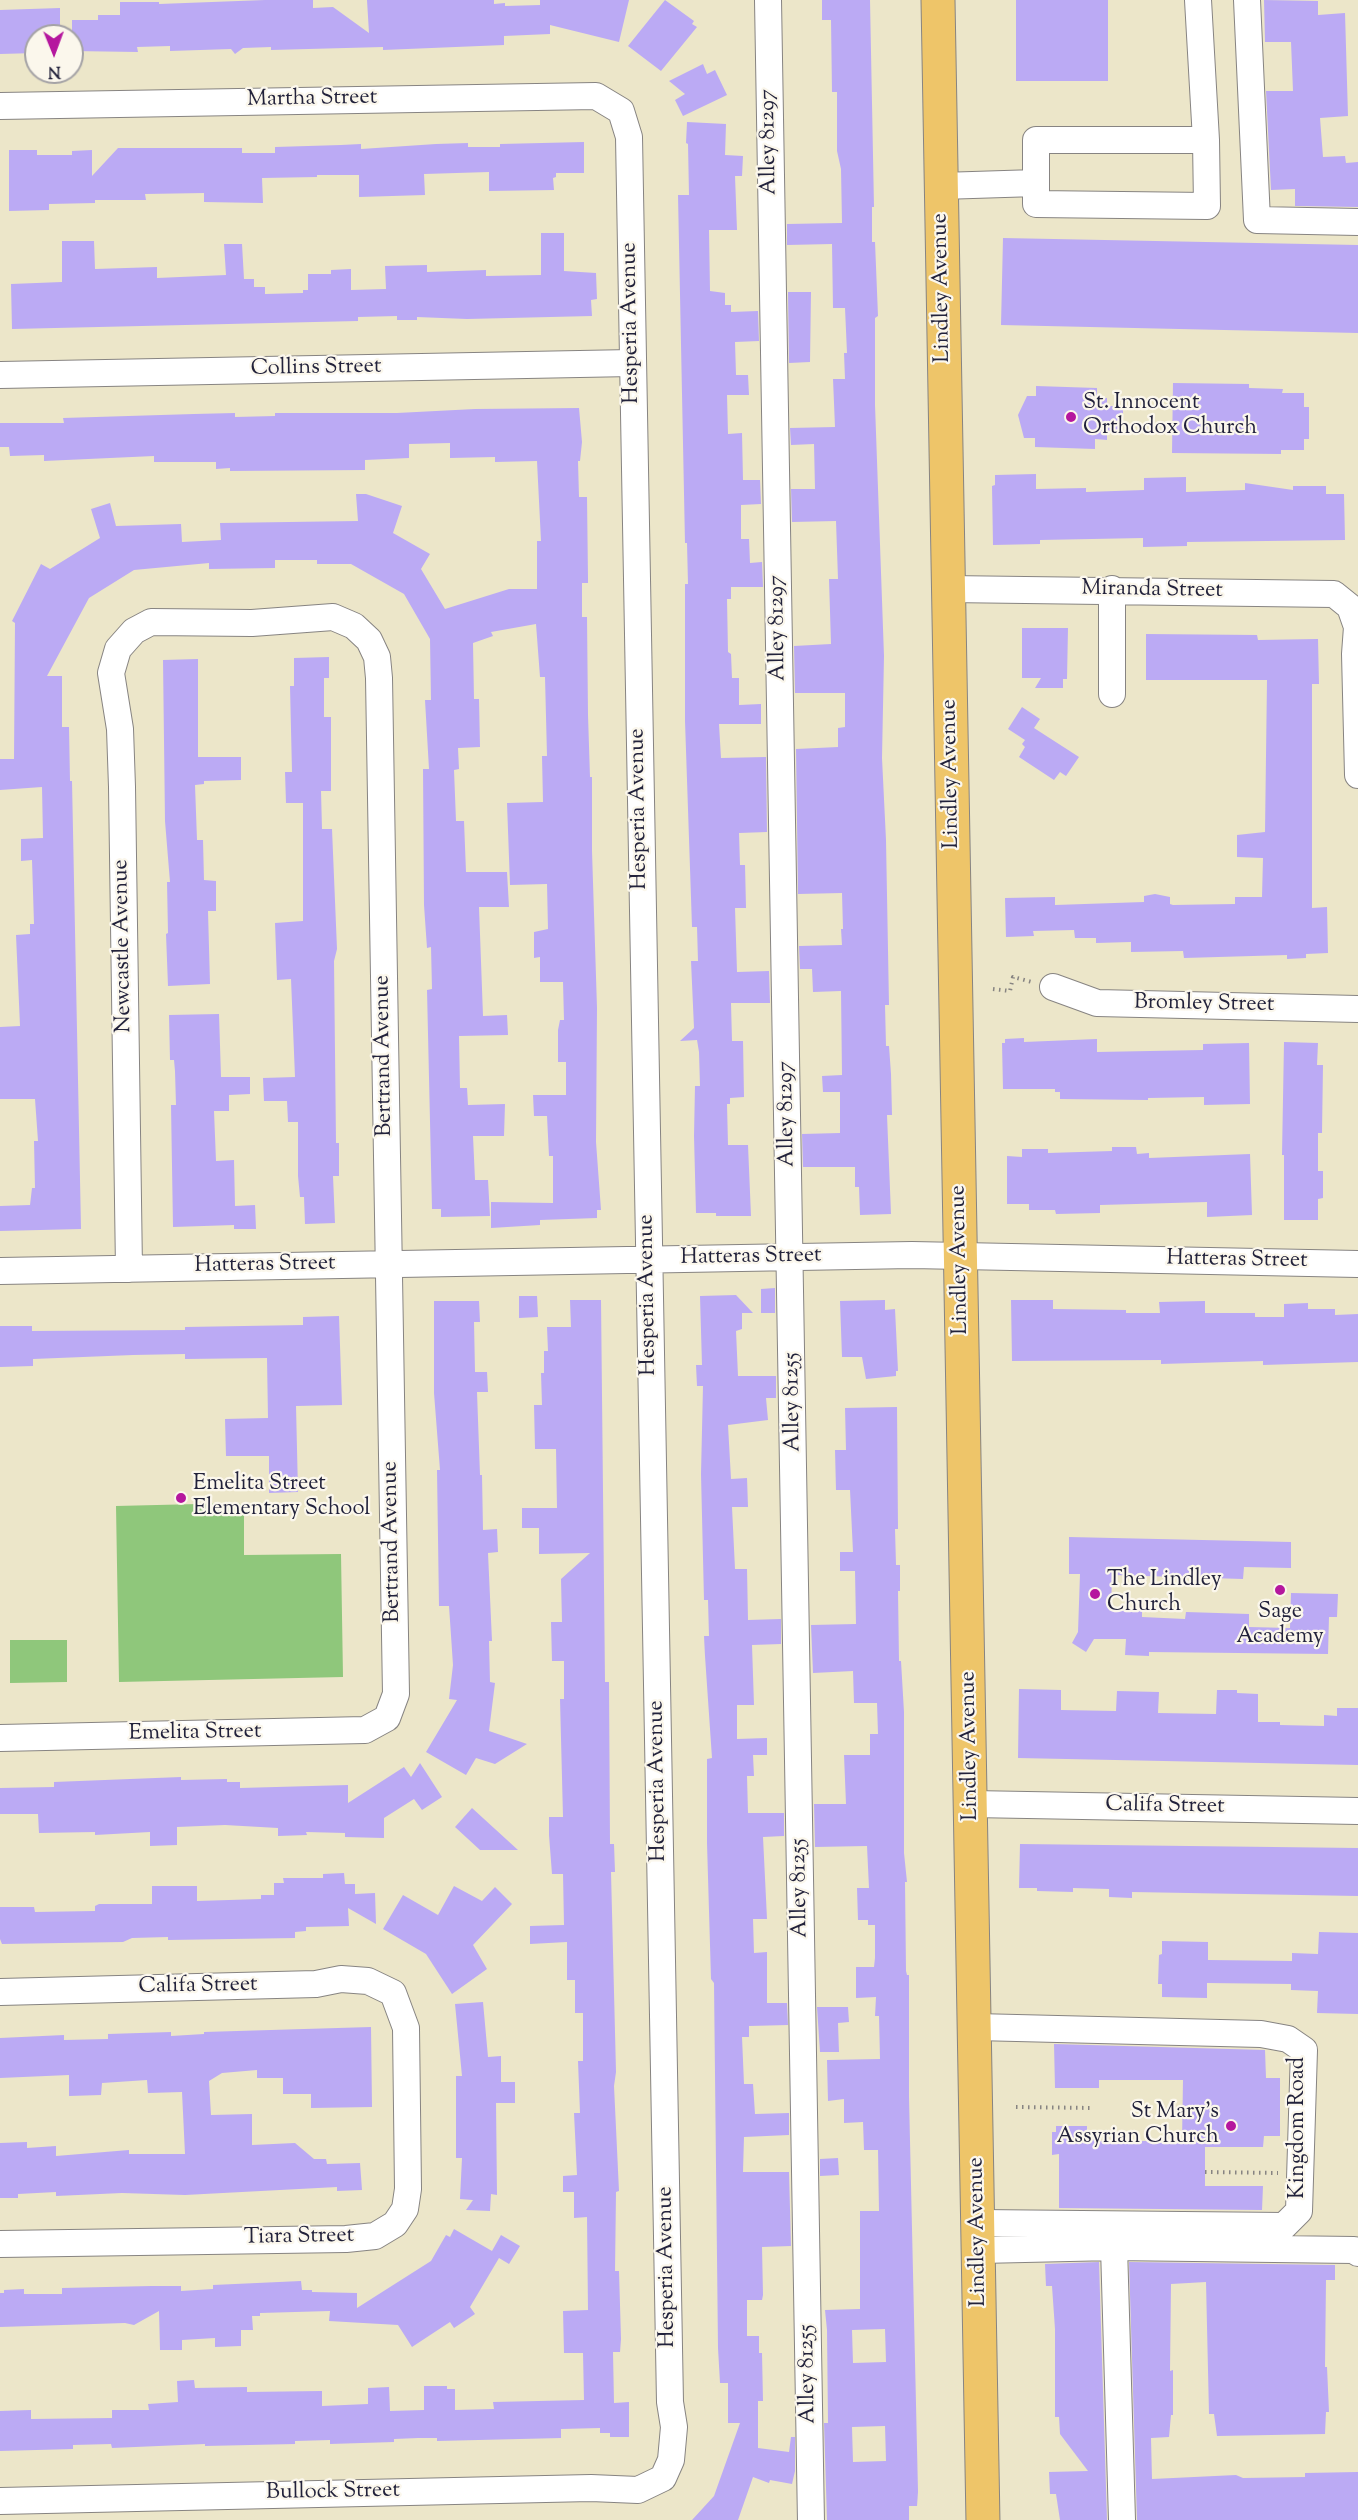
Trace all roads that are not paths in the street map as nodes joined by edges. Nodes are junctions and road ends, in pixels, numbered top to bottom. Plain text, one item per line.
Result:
1 (768, 0) edge
2 (938, 0) edge
3 (1198, 0) edge
4 (1247, 0) edge
5 (0, 106) edge
6 (621, 111) joint
7 (1206, 140) junction
8 (1036, 183) junction
9 (941, 186) junction
10 (1358, 222) edge
11 (632, 363) junction
12 (0, 375) edge
13 (948, 589) junction
14 (1112, 589) junction
15 (134, 631) joint
16 (1112, 693) dead end
17 (1358, 775) edge
18 (1053, 987) road end
19 (1358, 1009) edge
20 (790, 1256) junction
21 (962, 1256) junction
22 (649, 1260) junction
23 (388, 1264) junction
24 (1358, 1264) edge
25 (129, 1269) junction
26 (0, 1271) edge
27 (387, 1718) joint
28 (0, 1738) edge
29 (972, 1804) junction
30 (1358, 1811) edge
31 (0, 1992) edge
32 (393, 1993) joint
33 (976, 2027) junction
34 (980, 2236) junction
35 (0, 2244) edge
36 (1114, 2247) junction
37 (1358, 2253) edge
38 (663, 2478) joint
39 (0, 2501) edge
40 (811, 2520) edge
41 (983, 2520) edge
42 (1122, 2520) edge

1 - 20 street, Alley 81297
2 - 9 main road, Lindley Avenue
3 - 7 street
4 - 10 street
5 - 6 street, Martha Street
6 - 11 street, Hesperia Avenue
7 - 8 street
7 - 8 street
8 - 9 street
9 - 13 main road, Lindley Avenue
11 - 12 street, Collins Street
11 - 22 street, Hesperia Avenue
13 - 14 street, Miranda Street
13 - 21 main road, Lindley Avenue
14 - 16 street
14 - 17 street, Miranda Street
15 - 23 street, Bertrand Avenue
15 - 25 street, Newcastle Avenue
18 - 19 street, Bromley Street
20 - 21 street, Hatteras Street
20 - 22 street, Hatteras Street
20 - 40 street, Alley 81255
21 - 24 street, Hatteras Street
21 - 29 main road, Lindley Avenue
22 - 23 street, Hatteras Street
22 - 38 street, Hesperia Avenue
23 - 25 street, Hatteras Street
23 - 27 street, Bertrand Avenue
25 - 26 street, Hatteras Street
27 - 28 street, Emelita Street
29 - 30 street, Califa Street
29 - 33 main road, Lindley Avenue
31 - 32 street, Califa Street
32 - 35 street, Tiara Street
33 - 34 main road, Lindley Avenue
33 - 34 street, Kingdom Road
34 - 36 street
34 - 41 main road, Lindley Avenue
36 - 37 street
36 - 42 street
38 - 39 street, Bullock Street

